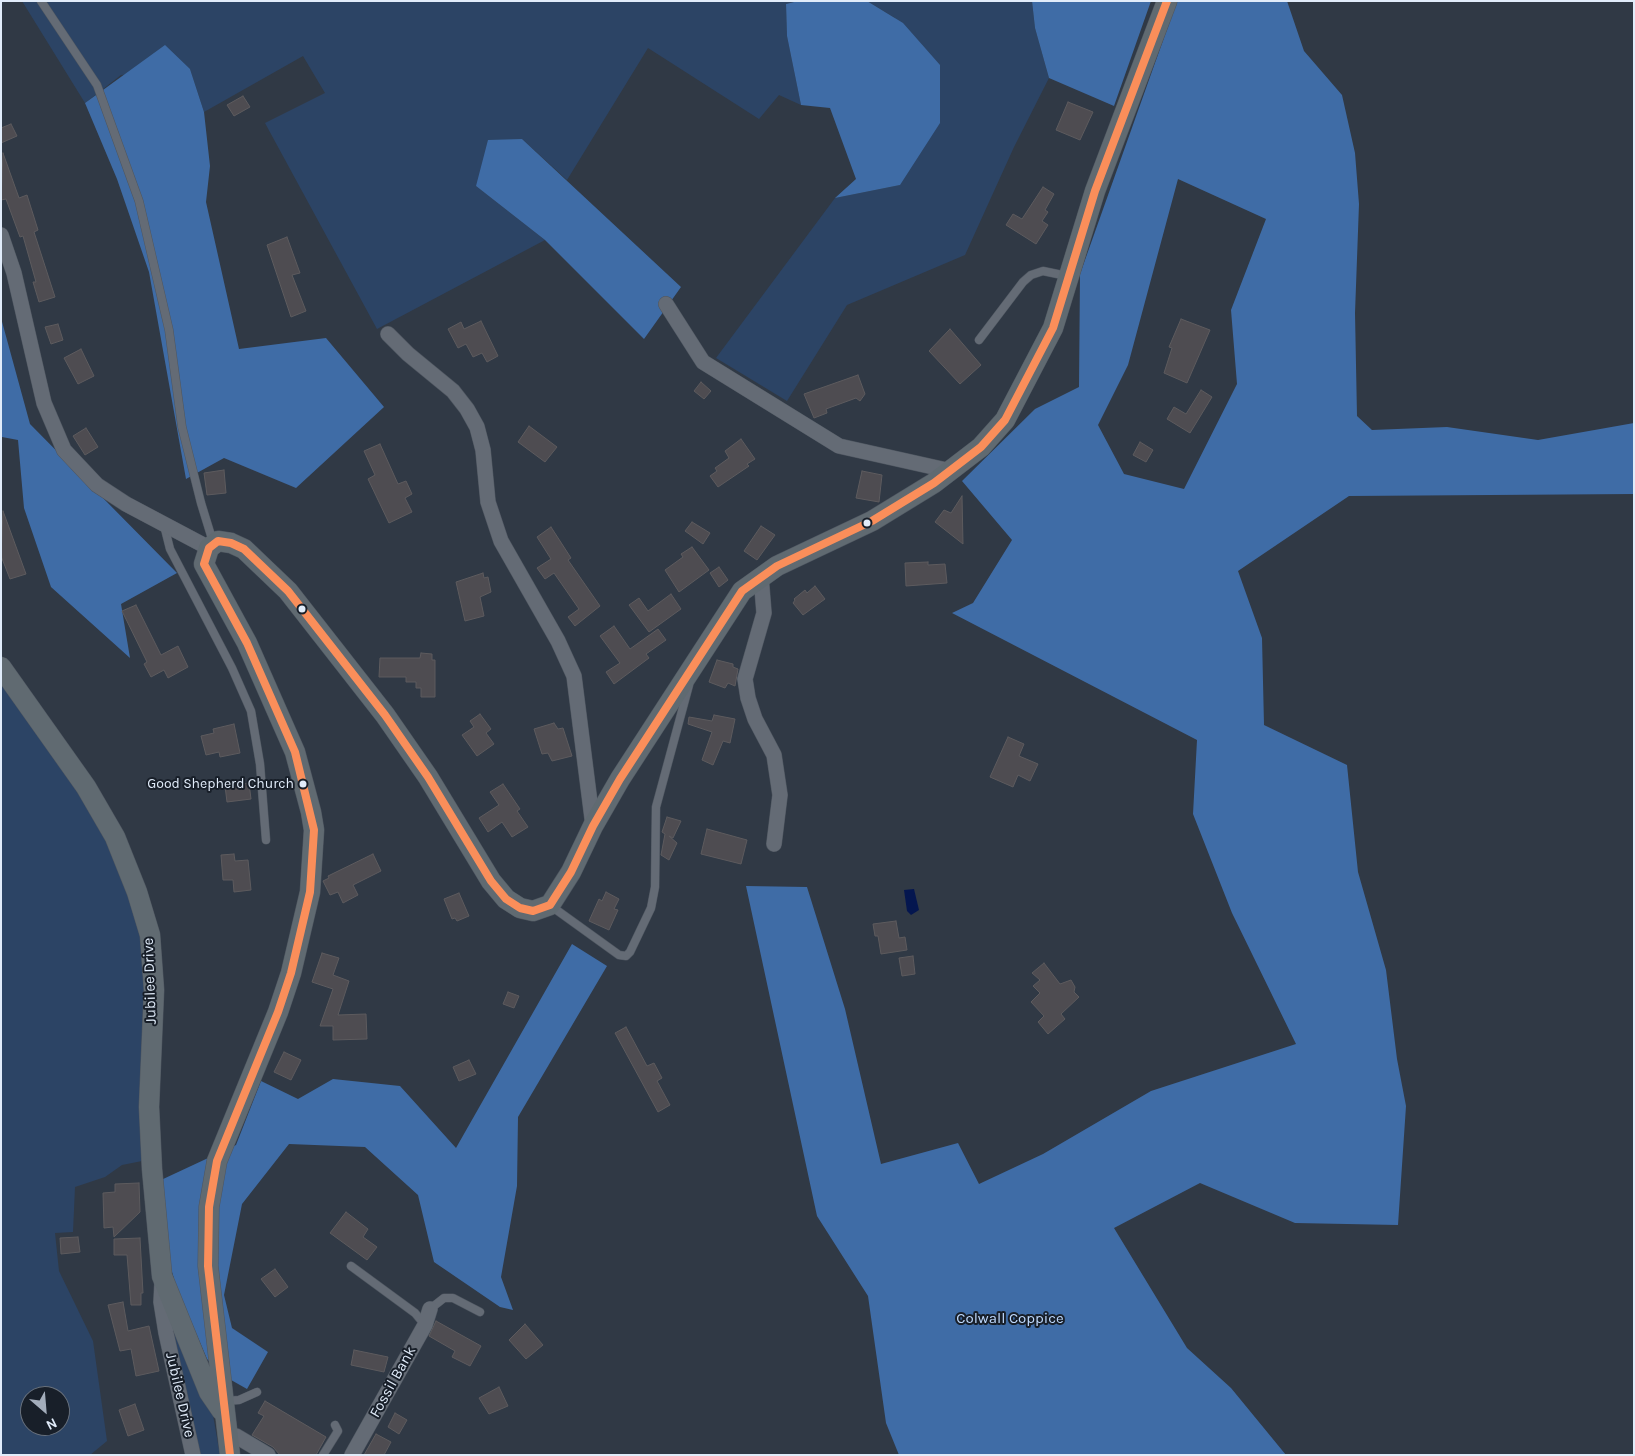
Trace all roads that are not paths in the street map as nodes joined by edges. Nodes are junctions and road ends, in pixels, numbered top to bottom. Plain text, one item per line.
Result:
1 (41, 1) edge
2 (1168, 1) edge
3 (1, 235) edge
4 (1069, 277) junction
5 (666, 304) dead end
6 (388, 334) dead end
7 (979, 340) dead end
8 (951, 471) junction
9 (163, 524) junction
10 (212, 546) junction
11 (761, 576) junction
12 (692, 666) junction
13 (1, 667) edge
14 (593, 826) junction
15 (266, 840) dead end
16 (774, 844) dead end
17 (550, 905) junction
18 (351, 1266) dead end
19 (162, 1276) junction
20 (430, 1308) joint
21 (480, 1312) dead end
22 (425, 1325) junction
23 (257, 1392) dead end
24 (225, 1417) junction
25 (335, 1425) dead end
26 (193, 1455) edge
27 (230, 1455) edge
28 (268, 1455) edge
29 (323, 1455) edge
30 (352, 1455) edge

1 - 10 lane
2 - 4 main road
3 - 9 street
4 - 7 lane
4 - 8 main road
5 - 8 street
6 - 14 street
8 - 11 main road
9 - 10 street
9 - 15 lane
10 - 17 main road
10 - 24 main road
11 - 12 main road
11 - 16 street
12 - 14 main road
12 - 17 lane
13 - 19 main road, Jubilee Drive
14 - 17 main road
18 - 22 lane
19 - 24 main road, Jubilee Drive
19 - 26 street, Jubilee Drive
20 - 21 lane
20 - 22 street, Fossil Bank
22 - 30 street, Fossil Bank
23 - 24 lane
24 - 27 main road
24 - 28 street
25 - 29 lane

